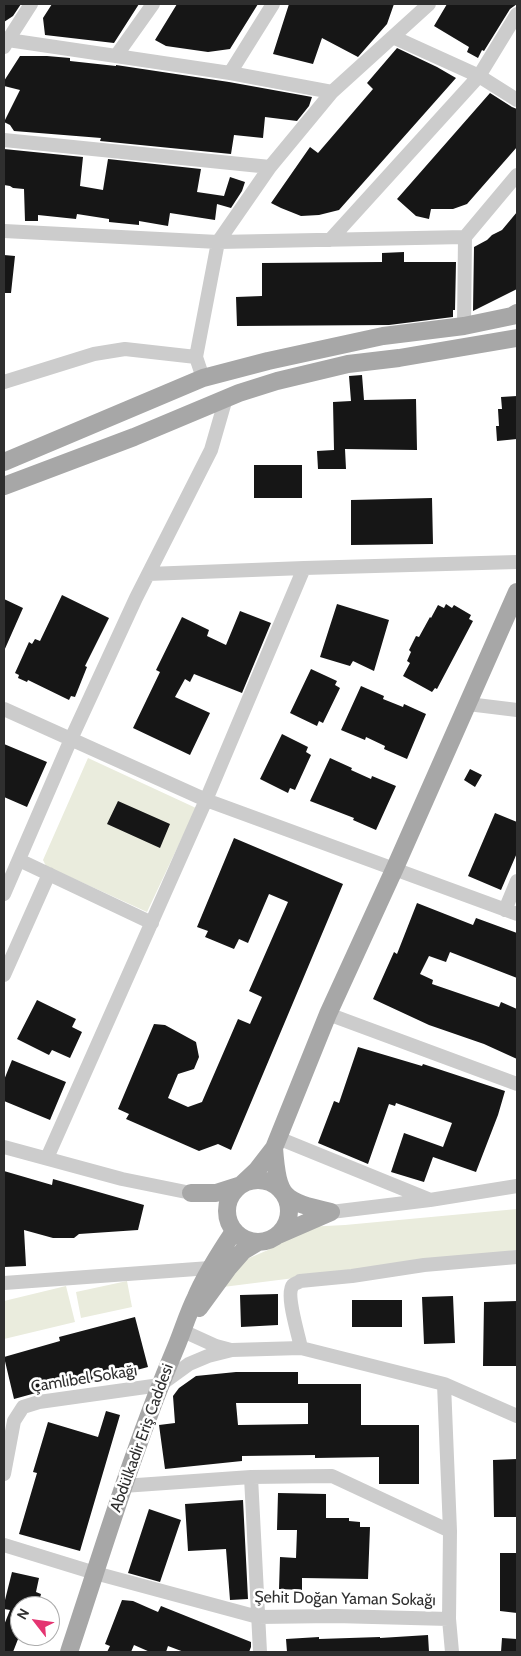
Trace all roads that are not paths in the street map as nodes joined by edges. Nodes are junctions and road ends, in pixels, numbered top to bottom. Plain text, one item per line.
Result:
1 (30, 4) edge
2 (152, 4) edge
3 (273, 4) edge
4 (429, 4) edge
5 (517, 14) edge
6 (393, 37) junction
7 (6, 44) edge
8 (116, 56) junction
9 (230, 73) junction
10 (479, 76) junction
11 (332, 92) junction
12 (517, 100) edge
13 (4, 140) edge
14 (270, 167) junction
15 (517, 175) edge
16 (4, 232) edge
17 (465, 237) junction
18 (330, 240) junction
19 (218, 242) junction
20 (517, 313) edge
21 (464, 326) junction
22 (517, 338) edge
23 (196, 357) junction
24 (203, 378) junction
25 (4, 382) edge
26 (226, 398) junction
27 (4, 462) edge
28 (4, 486) edge
29 (517, 562) edge
30 (304, 568) junction
31 (148, 574) junction
32 (517, 592) edge
33 (468, 704) junction
34 (4, 709) edge
35 (517, 710) edge
36 (71, 739) junction
37 (206, 800) junction
38 (18, 860) junction
39 (394, 870) junction
40 (49, 874) junction
41 (517, 881) edge
42 (4, 894) edge
43 (511, 912) edge
44 (152, 923) junction
45 (4, 975) edge
46 (328, 1014) junction
47 (517, 1084) edge
48 (276, 1143) junction
49 (4, 1147) edge
50 (47, 1158) junction
51 (241, 1185) junction
52 (517, 1186) edge
53 (192, 1193) junction
54 (286, 1196) junction
55 (430, 1200) junction
56 (331, 1212) junction
57 (231, 1227) junction
58 (278, 1235) junction
59 (258, 1242) junction
60 (517, 1257) edge
61 (210, 1268) junction
62 (4, 1283) edge
63 (183, 1331) junction
64 (301, 1348) junction
65 (232, 1350) junction
66 (444, 1384) junction
67 (160, 1385) junction
68 (517, 1416) edge
69 (4, 1474) edge
70 (251, 1478) junction
71 (123, 1486) junction
72 (450, 1531) junction
73 (4, 1545) edge
74 (95, 1573) junction
75 (258, 1617) junction
76 (449, 1619) junction
77 (69, 1652) edge
78 (260, 1652) edge
79 (452, 1652) edge

1 - 7 street
2 - 8 street
3 - 9 street
4 - 6 street
5 - 10 street
6 - 10 street
6 - 11 street
7 - 8 street
8 - 9 street
9 - 11 street
10 - 12 street
10 - 18 street
11 - 14 street
13 - 14 street
14 - 19 street
15 - 17 street
16 - 19 street
17 - 18 street
17 - 21 street
18 - 19 street
19 - 23 street
20 - 21 main road
21 - 24 main road
22 - 26 main road
23 - 24 street
23 - 25 street
24 - 27 main road
26 - 28 main road
26 - 31 street
29 - 30 street
30 - 31 street
30 - 37 street
31 - 36 street
32 - 33 main road
33 - 35 street
33 - 39 main road
34 - 36 street
36 - 37 street
36 - 38 street
37 - 39 street
37 - 44 street
38 - 40 street
38 - 42 street
39 - 43 street
39 - 46 main road
40 - 44 street
40 - 45 street
41 - 43 street
44 - 50 street
46 - 47 street
46 - 48 main road
48 - 51 main road
48 - 54 main road
48 - 55 street
49 - 50 street
50 - 53 street
51 - 53 main road
51 - 54 main road
51 - 57 main road
52 - 55 street
53 - 57 main road
54 - 56 main road
54 - 58 main road
55 - 56 street
56 - 58 main road
57 - 59 main road
57 - 61 main road, Abdülkadir Eriş Caddesi
58 - 59 main road
59 - 63 main road
60 - 64 street
61 - 62 street
61 - 63 main road, Abdülkadir Eriş Caddesi
63 - 65 street
63 - 67 main road, Abdülkadir Eriş Caddesi
64 - 65 street
64 - 66 street
65 - 67 street
66 - 68 street
66 - 72 street
67 - 69 street, Çamlıbel Sokağı
67 - 71 main road, Abdülkadir Eriş Caddesi
70 - 71 street
70 - 72 street
70 - 75 street
71 - 74 main road, Abdülkadir Eriş Caddesi
72 - 76 street
73 - 74 street, Şehit Doğan Yaman Sokağı
74 - 75 street, Şehit Doğan Yaman Sokağı
74 - 77 main road, Abdülkadir Eriş Caddesi
75 - 76 street, Şehit Doğan Yaman Sokağı
75 - 78 street
76 - 79 street

